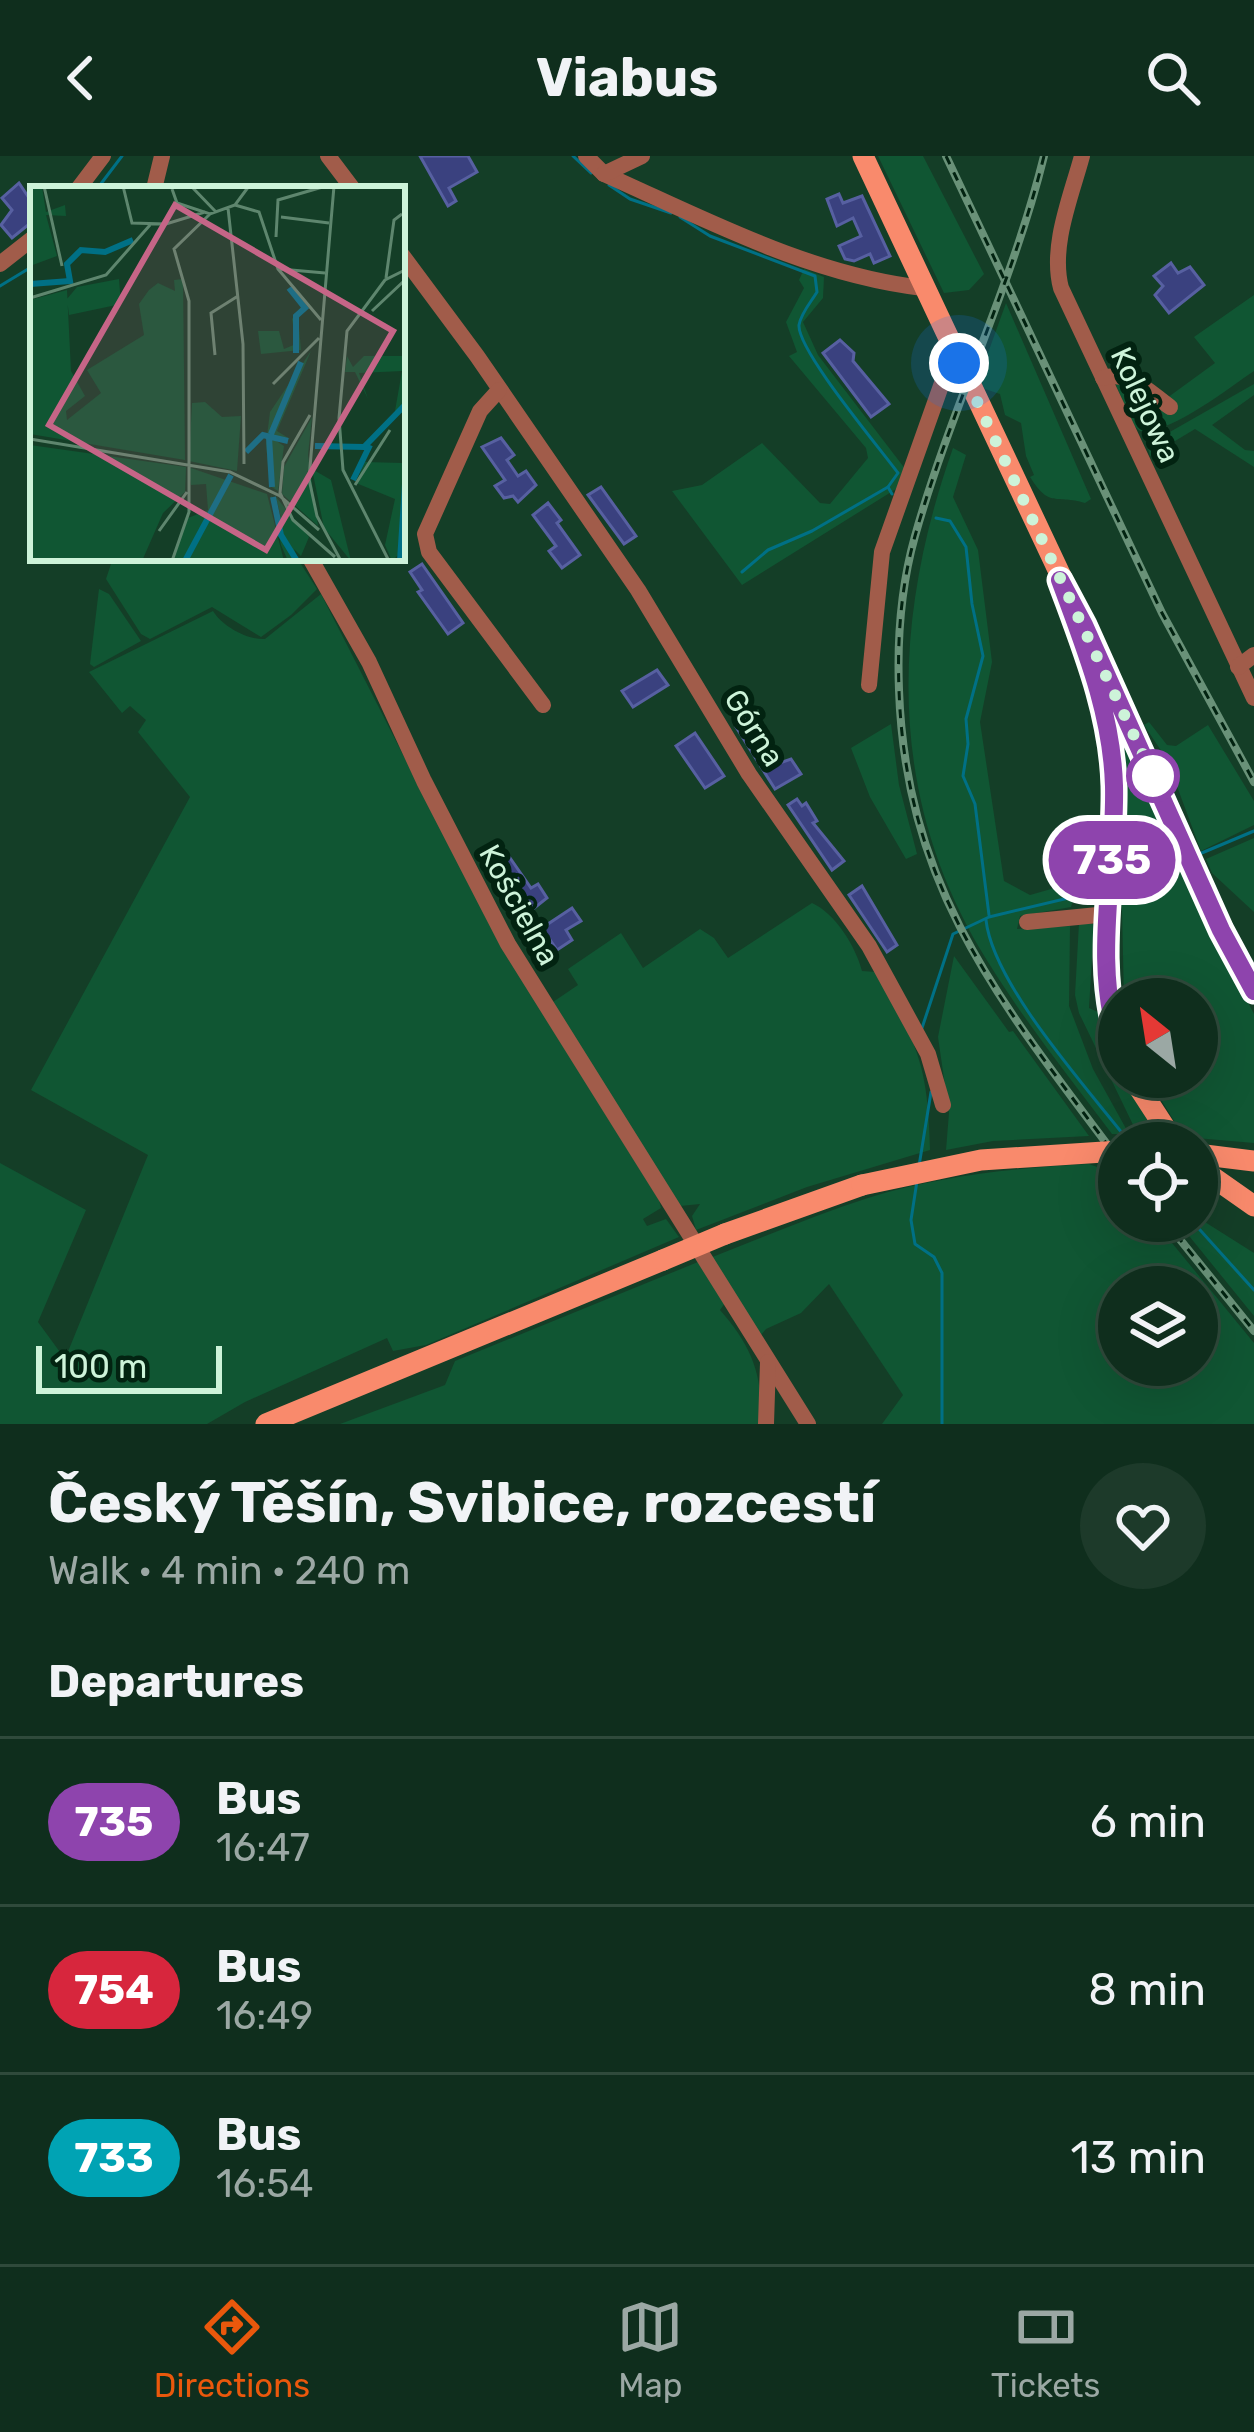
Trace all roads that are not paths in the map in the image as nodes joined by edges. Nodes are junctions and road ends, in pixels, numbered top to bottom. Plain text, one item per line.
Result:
1 (103, 156) edge
2 (162, 156) edge
3 (328, 156) edge
4 (586, 156) edge
5 (642, 156) edge
6 (862, 156) edge
7 (1082, 156) edge
8 (604, 174) junction
9 (79, 186) edge
10 (155, 186) edge
11 (351, 186) edge
12 (30, 240) edge
13 (405, 259) edge
14 (0, 264) edge
15 (923, 288) junction
16 (959, 363) junction
17 (1103, 378) junction
18 (499, 390) junction
19 (1170, 407) dead end
20 (312, 561) edge
21 (1060, 580) junction
22 (1254, 655) edge
23 (1238, 667) junction
24 (869, 685) dead end
25 (1254, 698) edge
26 (543, 705) dead end
27 (1108, 907) junction
28 (1027, 922) dead end
29 (1108, 978) edge
30 (1254, 991) edge
31 (943, 1105) dead end
32 (1098, 1152) edge
33 (1218, 1157) edge
34 (1254, 1161) edge
35 (1218, 1181) edge
36 (1254, 1206) edge
37 (768, 1361) junction
38 (266, 1424) edge
39 (766, 1424) edge
40 (808, 1424) edge

1 - 9 street
2 - 10 street
3 - 11 street
4 - 8 street
5 - 8 street
6 - 15 main road
7 - 17 street, Kolejowa
8 - 15 street
12 - 14 street
13 - 18 street, Górna
15 - 16 main road
16 - 21 main road
16 - 24 street
17 - 19 street
17 - 23 street, Kolejowa
18 - 26 street
18 - 31 street, Górna
20 - 37 street, Kościelna
21 - 27 main road
21 - 30 main road
22 - 23 street
23 - 25 street, Kolejowa
27 - 28 street
27 - 29 main road
32 - 38 main road, bridge
33 - 34 main road
35 - 36 main road
37 - 39 street
37 - 40 street, Kościelna

